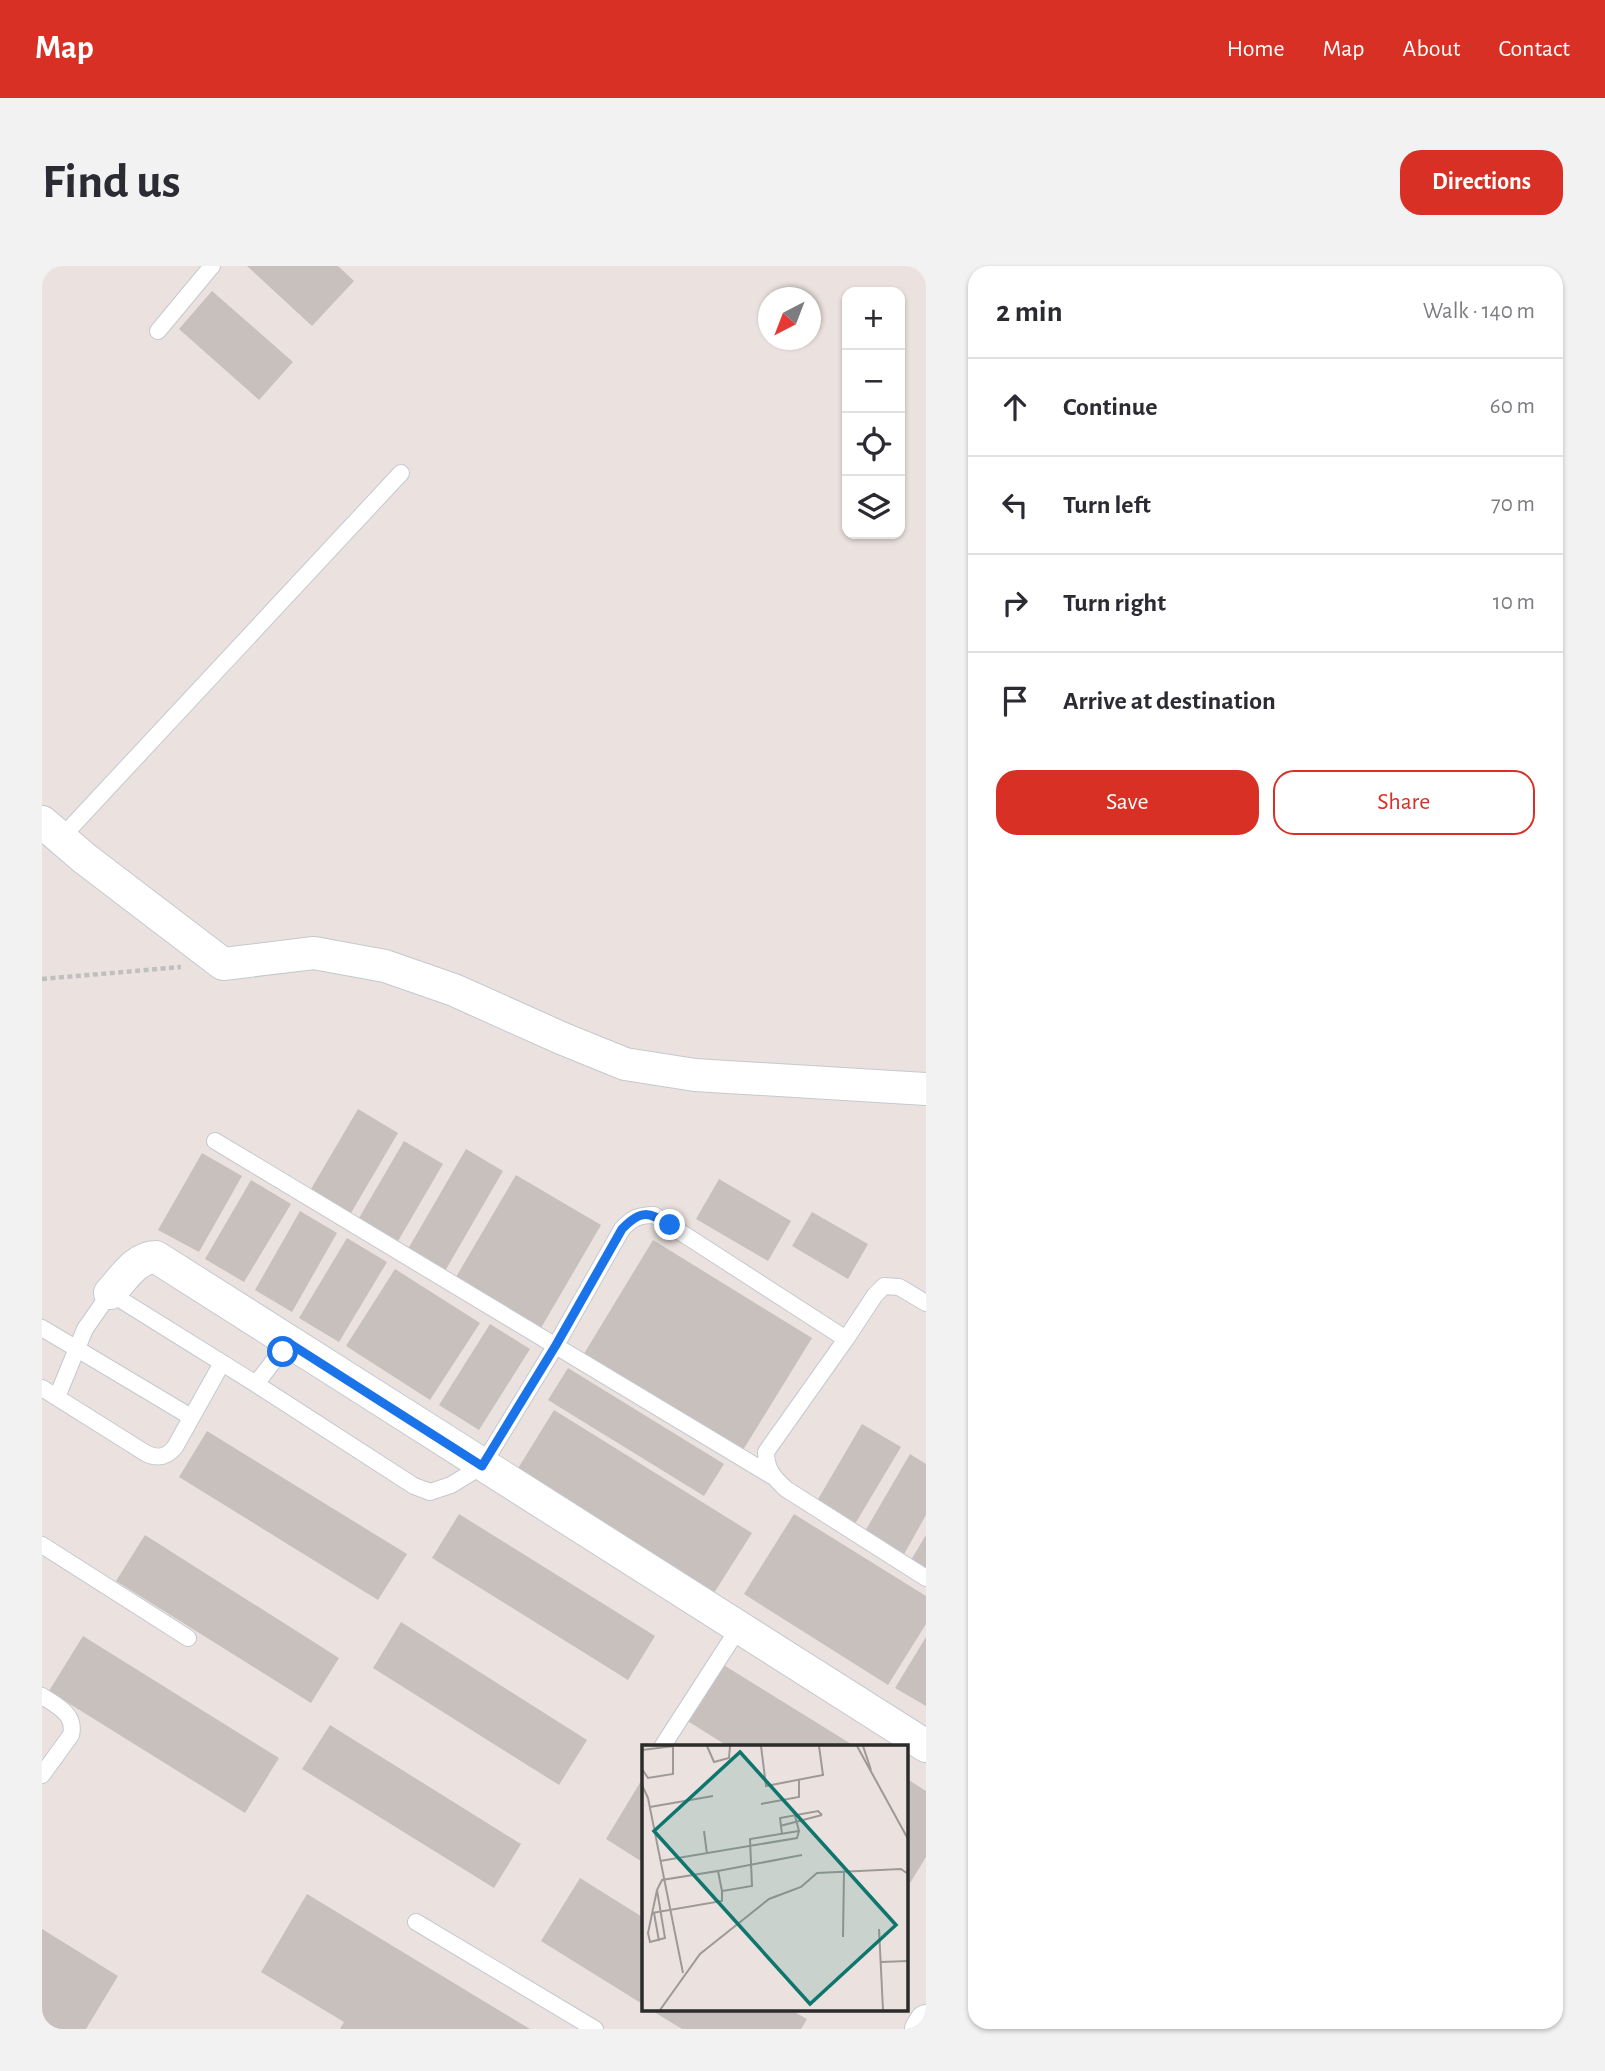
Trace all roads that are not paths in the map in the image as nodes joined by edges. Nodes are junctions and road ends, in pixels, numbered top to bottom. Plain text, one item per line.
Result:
1 (212, 266) edge
2 (158, 331) dead end
3 (401, 473) dead end
4 (51, 830) edge
5 (926, 1089) edge
6 (215, 1141) dead end
7 (110, 1293) junction
8 (926, 1303) edge
9 (42, 1328) edge
10 (846, 1339) junction
11 (292, 1345) junction
12 (556, 1345) junction
13 (76, 1347) junction
14 (222, 1363) junction
15 (256, 1384) junction
16 (42, 1388) edge
17 (57, 1397) junction
18 (191, 1417) junction
19 (482, 1466) junction
20 (772, 1476) junction
21 (42, 1545) edge
22 (926, 1578) edge
23 (740, 1626) junction
24 (188, 1637) dead end
25 (42, 1696) edge
26 (663, 1745) edge
27 (926, 1746) edge
28 (42, 1775) edge
29 (416, 1922) dead end
30 (926, 2021) edge
31 (594, 2029) edge
32 (921, 2029) edge

1 - 2 lane
3 - 4 lane
4 - 5 street
6 - 12 lane
7 - 11 street
7 - 13 lane
7 - 14 lane
8 - 10 lane
9 - 13 lane
10 - 12 lane
10 - 20 lane
11 - 15 lane
11 - 19 street
12 - 19 lane
12 - 20 lane
13 - 17 lane
13 - 18 lane
14 - 15 lane
14 - 18 lane
15 - 19 lane
16 - 17 lane
17 - 18 lane
19 - 23 street
20 - 22 lane
21 - 24 lane
23 - 26 lane
23 - 27 street
25 - 28 lane
29 - 31 lane
30 - 32 street

